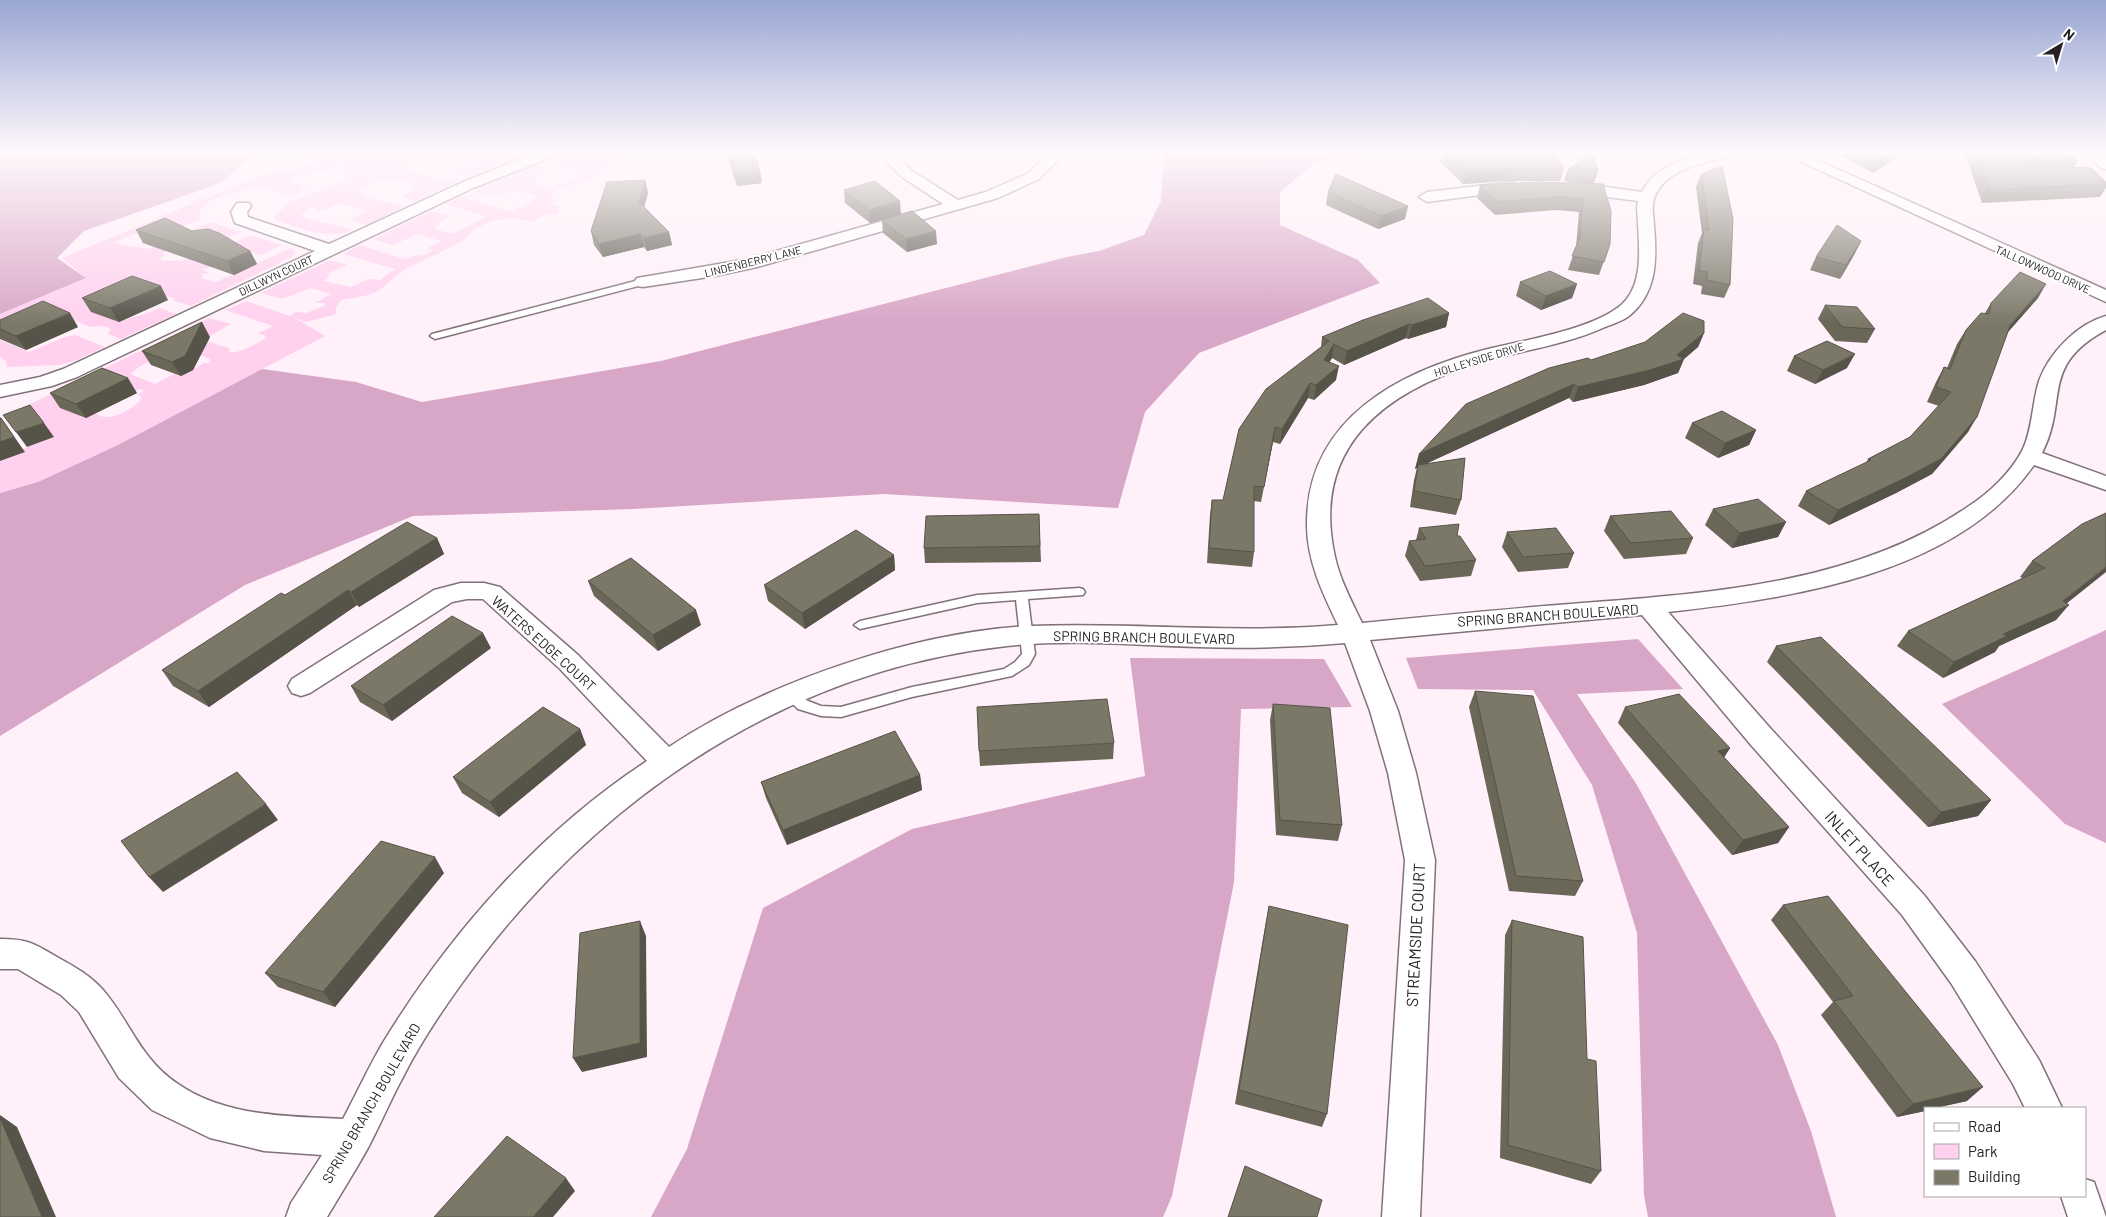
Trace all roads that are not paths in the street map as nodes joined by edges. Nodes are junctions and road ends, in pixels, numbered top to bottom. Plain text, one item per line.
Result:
1 (241, 210) edge
2 (415, 210) edge
3 (938, 210) edge
4 (1646, 210) edge
5 (1914, 210) edge
6 (329, 250) junction
7 (643, 282) joint
8 (2106, 297) edge
9 (2106, 322) edge
10 (435, 336) dead end
11 (1, 391) edge
12 (2030, 456) junction
13 (2106, 483) edge
14 (1079, 592) dead end
15 (1022, 595) junction
16 (1649, 607) junction
17 (860, 625) dead end
18 (1354, 633) junction
19 (1027, 636) junction
20 (300, 686) dead end
21 (665, 761) junction
22 (0, 954) edge
23 (2044, 1107) edge
24 (353, 1138) junction
25 (2080, 1197) edge
26 (305, 1217) edge
27 (1401, 1217) edge
28 (2087, 1217) edge

1 - 6 street
2 - 6 street, DILLWYN COURT
3 - 7 street, LINDENBERRY LANE
4 - 18 street, HOLLEYSIDE DRIVE
5 - 8 street, TALLOWWOOD DRIVE
6 - 11 street, DILLWYN COURT
7 - 10 lane, LINDENBERRY LANE
9 - 12 street, SPRING BRANCH BOULEVARD
12 - 13 street
12 - 16 street, SPRING BRANCH BOULEVARD
14 - 15 lane
15 - 17 lane
15 - 19 lane
16 - 18 street, SPRING BRANCH BOULEVARD
16 - 23 street, INLET PLACE
18 - 19 street, SPRING BRANCH BOULEVARD
18 - 27 street, STREAMSIDE COURT
19 - 21 street, SPRING BRANCH BOULEVARD
20 - 21 street, WATERS EDGE COURT
21 - 24 street, SPRING BRANCH BOULEVARD
22 - 24 street
24 - 26 street, SPRING BRANCH BOULEVARD
25 - 28 street

